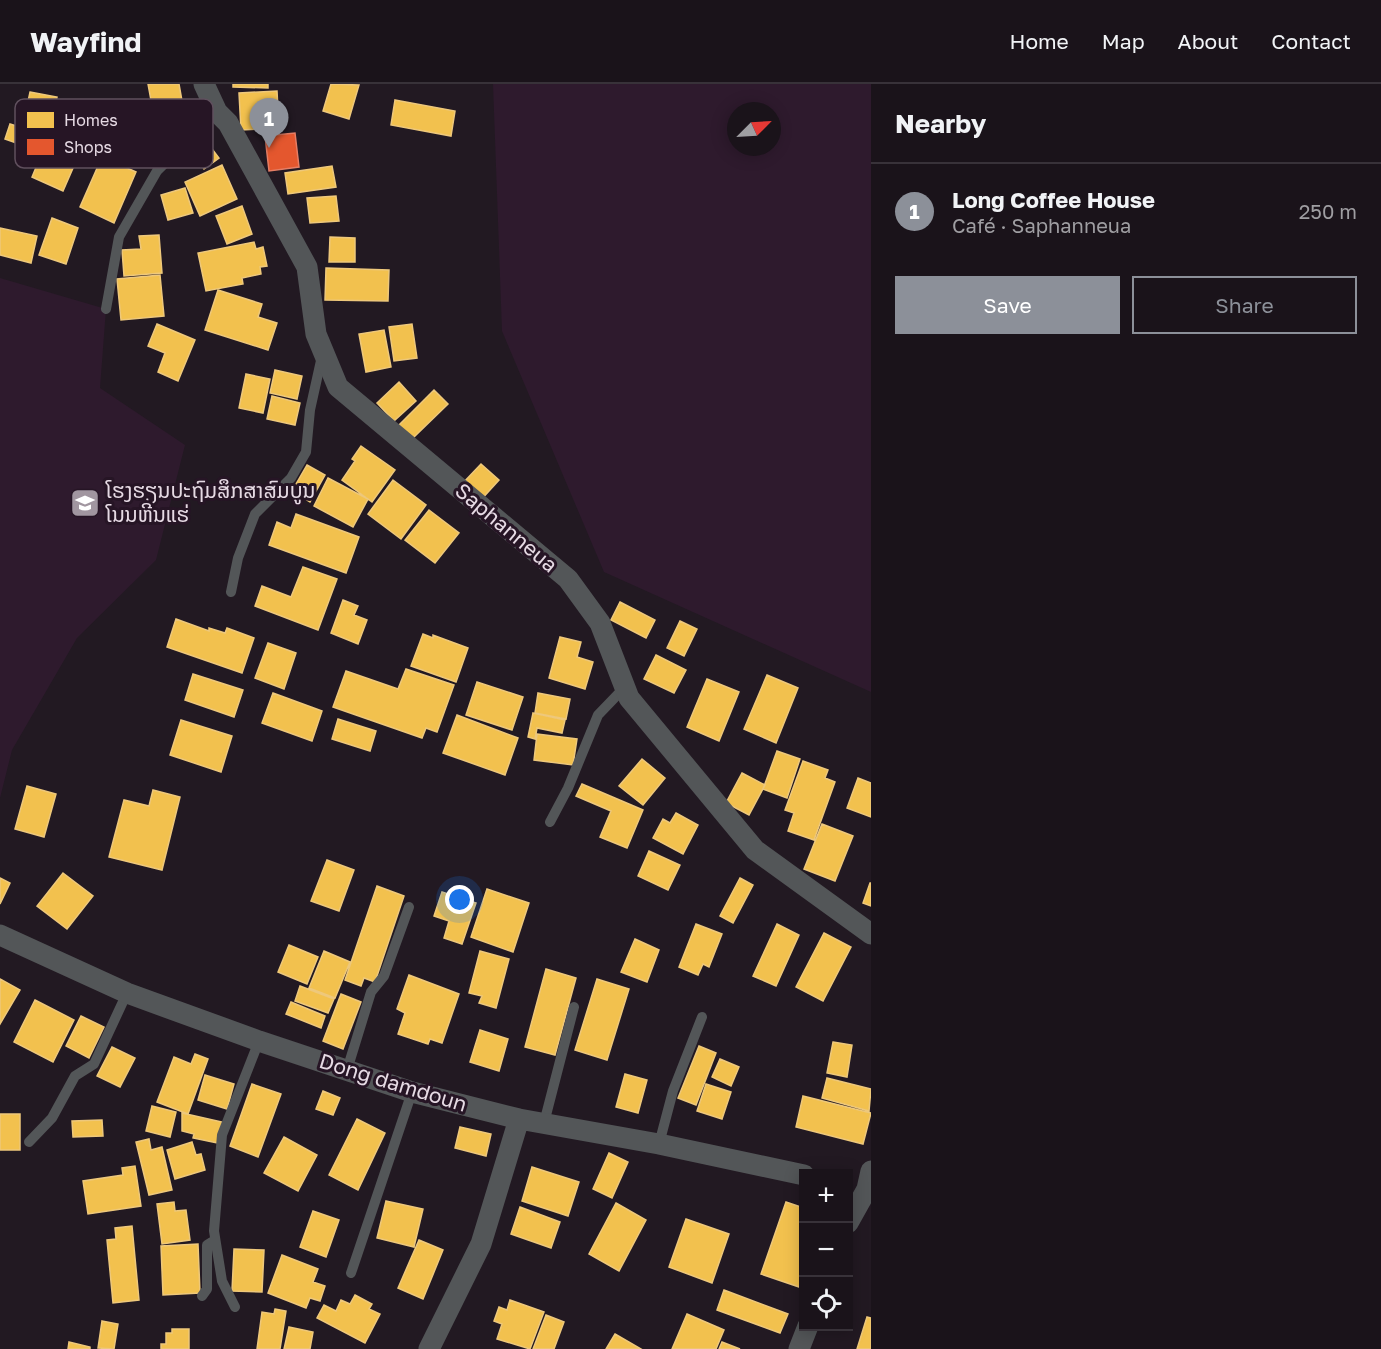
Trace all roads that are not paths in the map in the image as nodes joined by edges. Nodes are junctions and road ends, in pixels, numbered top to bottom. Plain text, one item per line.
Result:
1 (204, 84) edge
2 (211, 99) edge
3 (213, 103) edge
4 (217, 112) junction
5 (213, 116) edge
6 (160, 168) edge
7 (106, 309) dead end
8 (322, 352) junction
9 (231, 592) dead end
10 (624, 688) junction
11 (550, 822) dead end
12 (409, 907) dead end
13 (871, 934) edge
14 (0, 935) edge
15 (127, 993) junction
16 (574, 1007) dead end
17 (702, 1017) dead end
18 (259, 1041) junction
19 (346, 1070) junction
20 (412, 1092) junction
21 (519, 1119) junction
22 (544, 1124) junction
23 (29, 1142) dead end
24 (659, 1144) junction
25 (799, 1174) edge
26 (864, 1184) edge
27 (853, 1213) edge
28 (215, 1240) junction
29 (351, 1273) dead end
30 (202, 1296) dead end
31 (235, 1307) dead end
32 (806, 1331) edge
33 (429, 1349) edge
34 (799, 1349) edge

1 - 2 street, Saphanneua
3 - 4 street, Saphanneua
4 - 5 lane
4 - 8 street, Saphanneua
6 - 7 lane
8 - 9 lane
8 - 10 street, Saphanneua
10 - 11 lane
10 - 13 street, Saphanneua
12 - 19 lane
14 - 15 street, Dong damdoun
15 - 18 street, Dong damdoun
15 - 23 lane
16 - 22 lane
17 - 24 lane
18 - 19 street, Dong damdoun
18 - 28 lane
19 - 20 street, Dong damdoun
20 - 21 street, Dong damdoun
20 - 29 lane
21 - 22 street, Dong damdoun
21 - 33 street
22 - 24 street, Dong damdoun
24 - 25 street, Dong damdoun
26 - 27 street
28 - 30 lane
28 - 31 lane
32 - 34 street

